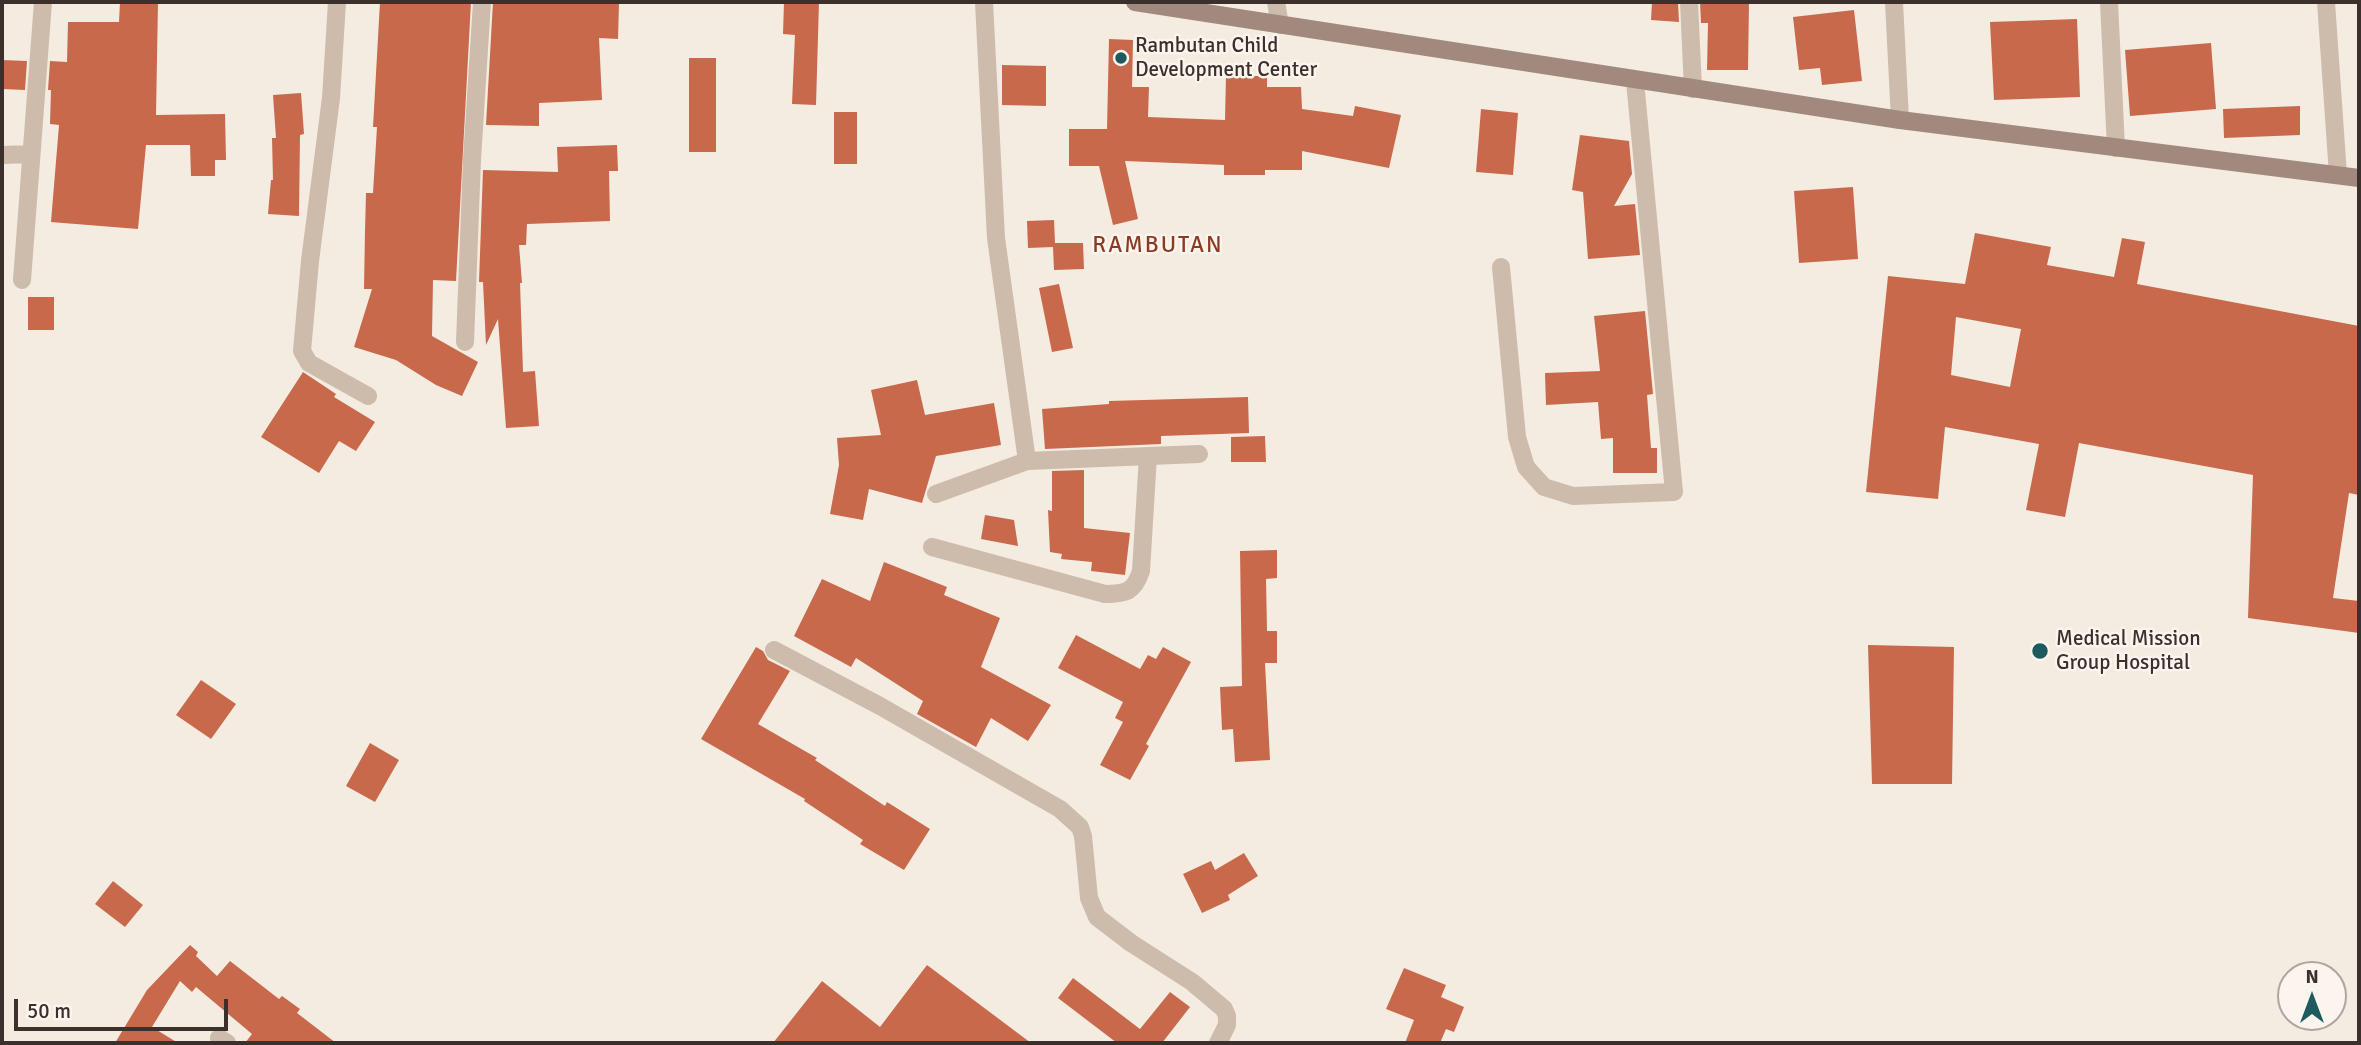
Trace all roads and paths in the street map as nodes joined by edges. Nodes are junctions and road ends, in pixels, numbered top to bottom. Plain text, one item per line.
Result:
1 (43, 2) edge
2 (337, 2) edge
3 (482, 2) edge
4 (984, 2) edge
5 (1135, 2) edge
6 (1276, 2) edge
7 (1689, 2) edge
8 (1894, 2) edge
9 (2109, 2) edge
10 (2326, 2) edge
11 (1280, 25) junction
12 (1635, 81) junction
13 (1693, 89) junction
14 (1900, 120) junction
15 (2116, 148) junction
16 (31, 154) junction
17 (2, 155) edge
18 (2339, 175) junction
19 (2359, 178) edge
20 (1501, 267) dead end
21 (22, 280) dead end
22 (465, 342) dead end
23 (368, 396) dead end
24 (1199, 454) dead end
25 (1148, 456) junction
26 (1027, 461) junction
27 (936, 494) dead end
28 (932, 547) dead end
29 (774, 650) dead end
30 (1218, 1043) edge

1 - 16 street
2 - 23 street
3 - 22 street
4 - 26 street
5 - 11 street
6 - 11 street
7 - 13 street
8 - 14 street
9 - 15 street
10 - 18 street
11 - 12 street
12 - 13 street
12 - 20 street
13 - 14 street
14 - 15 street
15 - 18 street
16 - 17 street
16 - 21 street
18 - 19 street
24 - 25 street
25 - 26 street
25 - 28 street
26 - 27 street
29 - 30 street

